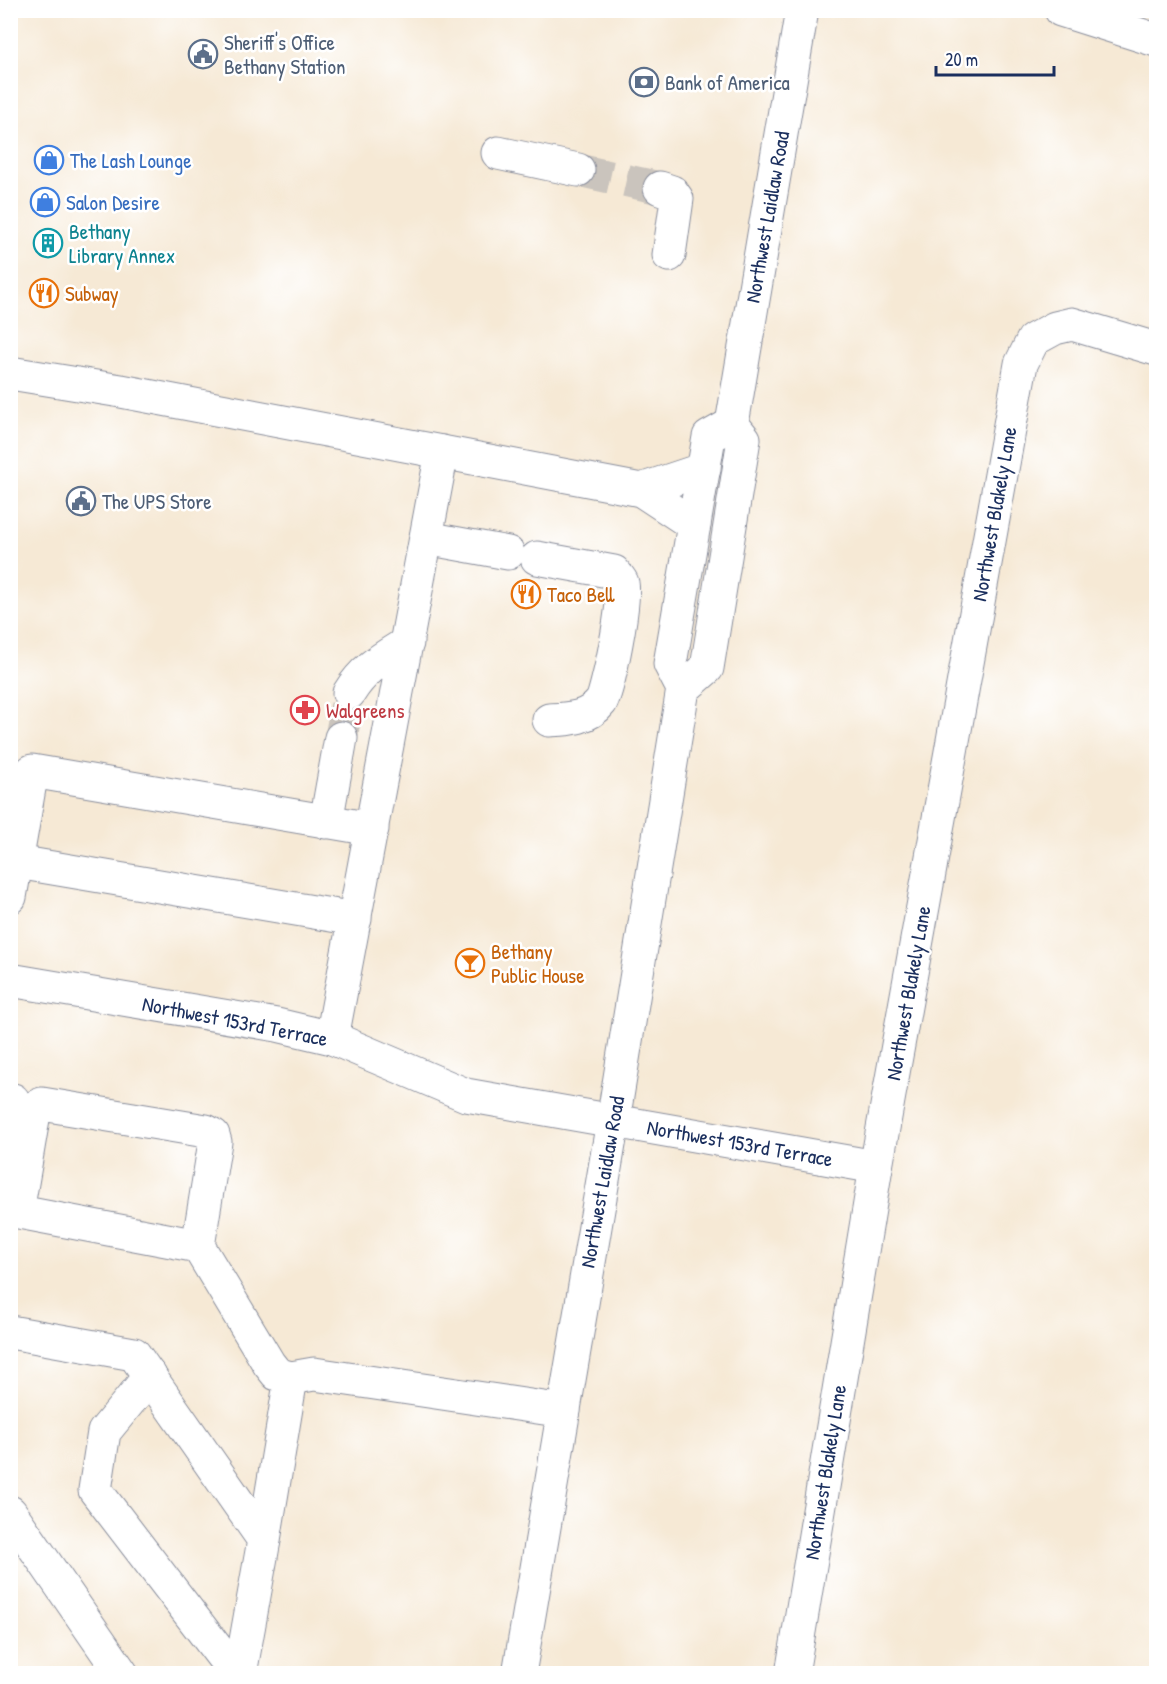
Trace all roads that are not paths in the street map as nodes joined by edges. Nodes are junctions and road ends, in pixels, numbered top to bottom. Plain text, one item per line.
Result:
1 (802, 10) edge
2 (1061, 10) edge
3 (1156, 40) edge
4 (498, 153) dead end
5 (578, 170) tunnel mouth
6 (660, 188) tunnel mouth
7 (669, 255) dead end
8 (1156, 349) edge
9 (10, 373) edge
10 (732, 424) junction
11 (442, 452) junction
12 (704, 469) junction
13 (641, 490) junction
14 (694, 525) junction
15 (426, 538) junction
16 (407, 643) junction
17 (683, 689) junction
18 (349, 693) tunnel mouth
19 (549, 720) dead end
20 (341, 738) tunnel mouth
21 (326, 822) junction
22 (372, 829) junction
23 (17, 862) junction
24 (10, 897) edge
25 (355, 919) junction
26 (10, 980) edge
27 (332, 1038) junction
28 (613, 1120) junction
29 (876, 1167) junction
30 (198, 1246) junction
31 (10, 1332) edge
32 (150, 1376) junction
33 (291, 1378) junction
34 (564, 1411) junction
35 (10, 1512) edge
36 (264, 1540) junction
37 (122, 1674) edge
38 (238, 1674) edge
39 (519, 1674) edge
40 (792, 1674) edge

1 - 10 street, Northwest Laidlaw Road
2 - 3 street
4 - 5 street
6 - 7 street
8 - 29 street, Northwest Blakely Lane
9 - 11 street
10 - 12 street
10 - 17 street
11 - 13 street
11 - 15 street
12 - 13 street
12 - 14 street
13 - 14 street
14 - 17 street
15 - 16 street
15 - 19 street
16 - 18 street
16 - 22 street
17 - 28 street, Northwest Laidlaw Road
20 - 21 street
21 - 22 street
21 - 23 street
22 - 25 street
23 - 24 street
23 - 25 street
25 - 27 street
26 - 27 street, Northwest 153rd Terrace
27 - 28 street, Northwest 153rd Terrace
28 - 29 street, Northwest 153rd Terrace
28 - 34 street, Northwest Laidlaw Road
29 - 40 street, Northwest Blakely Lane
30 - 30 street
30 - 33 street
31 - 32 street
32 - 36 street
32 - 38 street
33 - 34 street
33 - 36 street
34 - 39 street, Northwest Laidlaw Road
35 - 37 street
36 - 38 street

